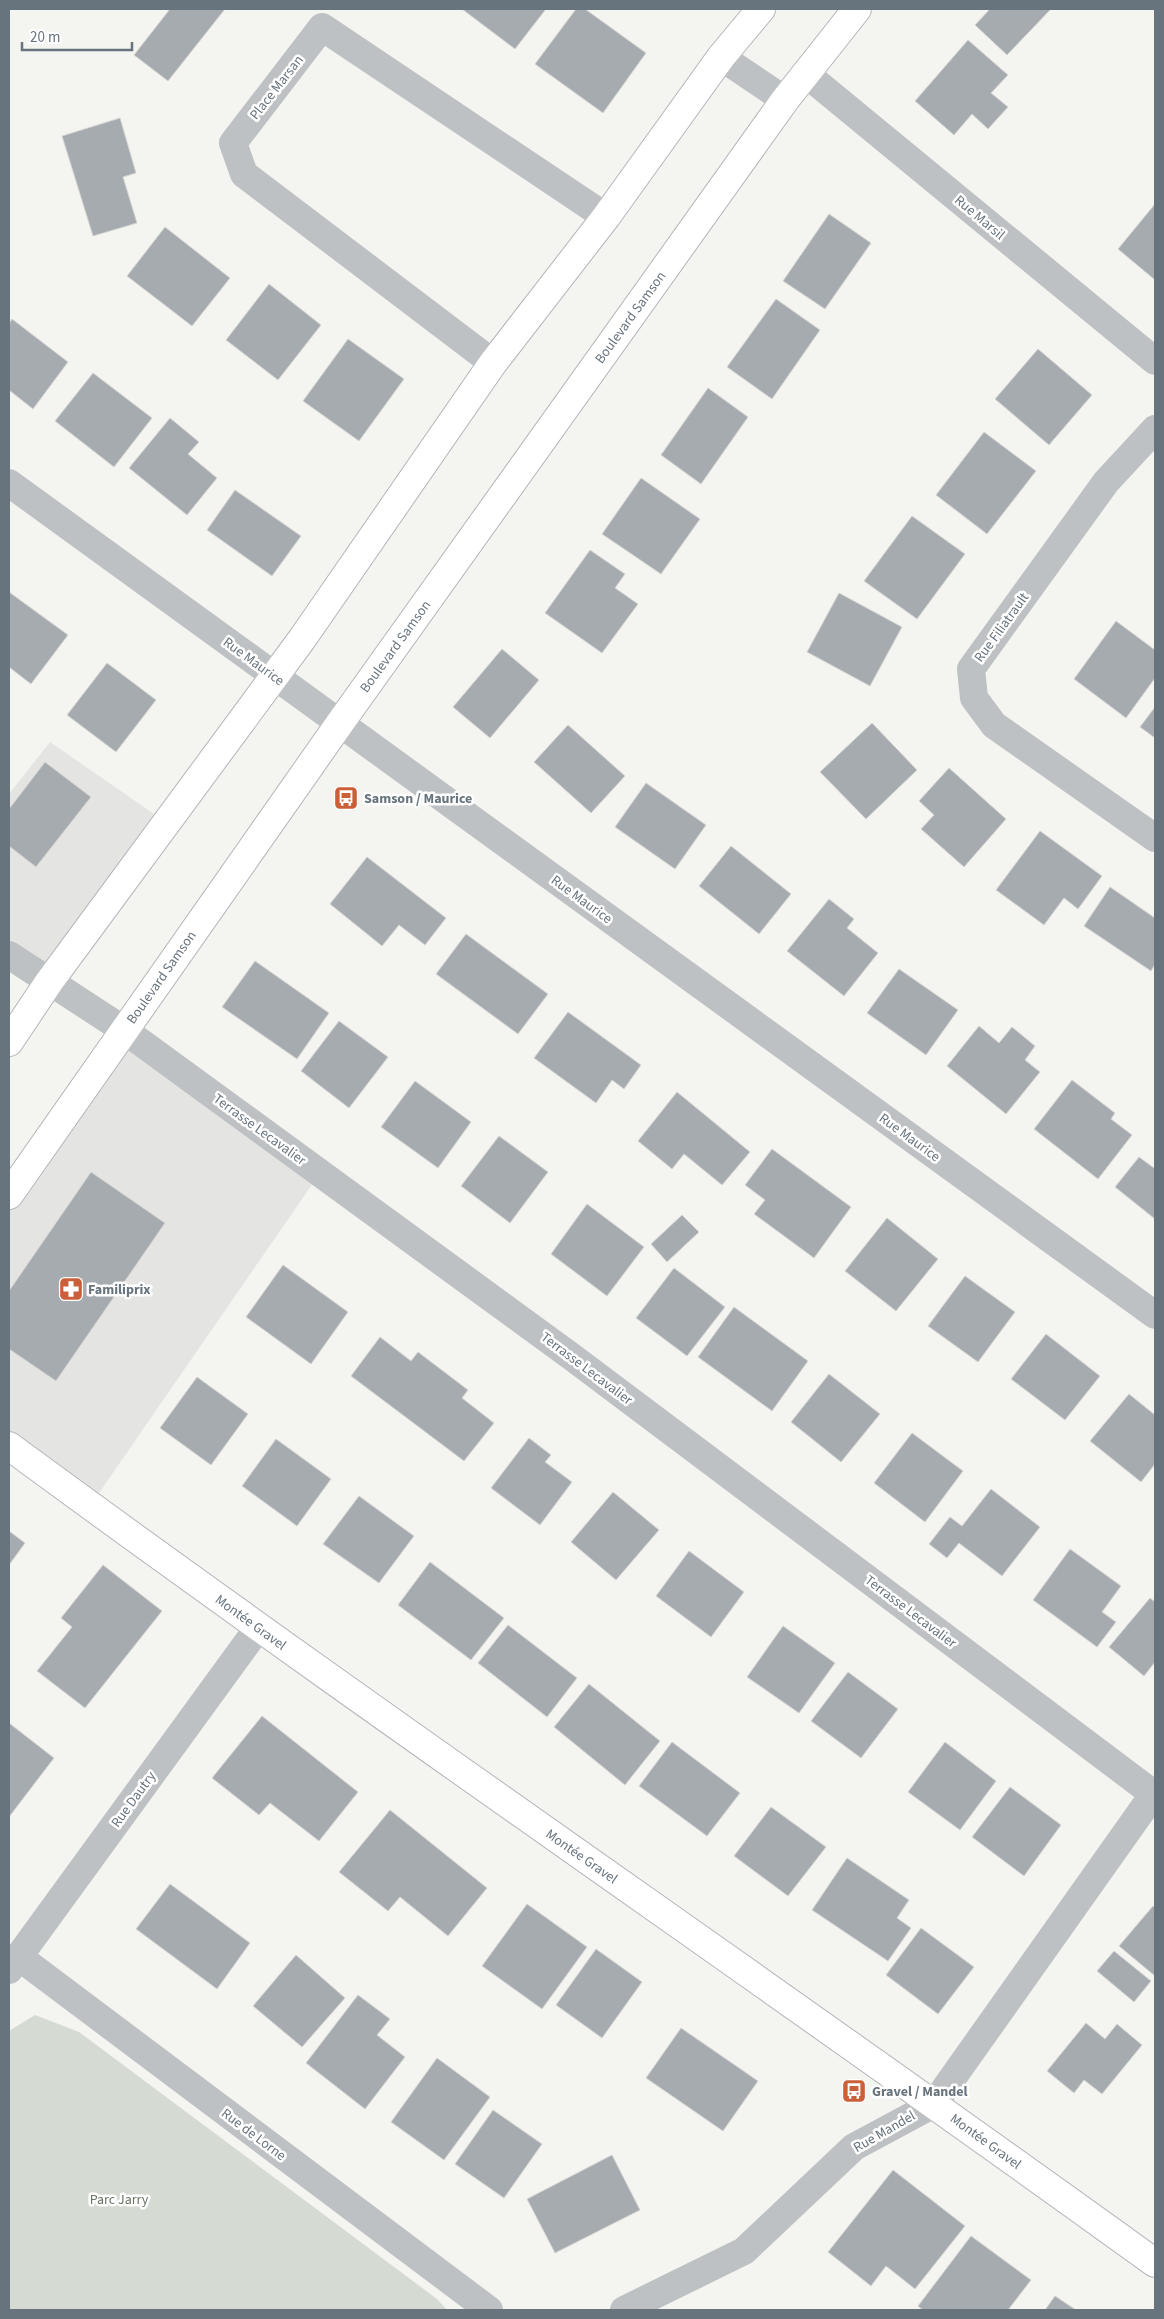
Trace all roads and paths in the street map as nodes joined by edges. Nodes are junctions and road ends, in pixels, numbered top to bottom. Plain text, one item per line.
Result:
1 (761, 9) edge
2 (857, 9) edge
3 (721, 57) junction
4 (805, 73) junction
5 (785, 100) junction
6 (606, 216) junction
7 (1155, 361) edge
8 (493, 363) junction
9 (1155, 429) edge
10 (9, 483) edge
11 (275, 676) junction
12 (340, 723) junction
13 (1155, 838) edge
14 (9, 955) edge
15 (49, 982) junction
16 (124, 1030) junction
17 (9, 1042) edge
18 (9, 1195) edge
19 (1155, 1315) edge
20 (9, 1446) edge
21 (258, 1628) junction
22 (1155, 1794) edge
23 (14, 1964) edge
24 (934, 2104) junction
25 (1155, 2264) edge
26 (489, 2310) edge
27 (624, 2310) edge

1 - 3 street
2 - 4 street, Boulevard Samson
3 - 5 street
3 - 6 street
4 - 5 street, Boulevard Samson
4 - 7 street, Rue Marsil
5 - 12 street, Boulevard Samson
6 - 8 street
6 - 8 street, Place Marsan
8 - 11 street
9 - 13 street, Rue Filiatrault
10 - 11 street, Rue Maurice
11 - 12 street, Rue Maurice
11 - 15 street
12 - 16 street, Boulevard Samson
12 - 19 street, Rue Maurice
14 - 15 street, Terrasse Lecavalier
15 - 16 street, Terrasse Lecavalier
15 - 17 street
16 - 18 street, Boulevard Samson
16 - 22 street, Terrasse Lecavalier
20 - 21 street, Montée Gravel
21 - 23 street, Rue Dautry
21 - 24 street, Montée Gravel
22 - 24 street, Rue Mandel
23 - 26 street, Rue de Lorne
24 - 25 street, Montée Gravel
24 - 27 street, Rue Mandel

